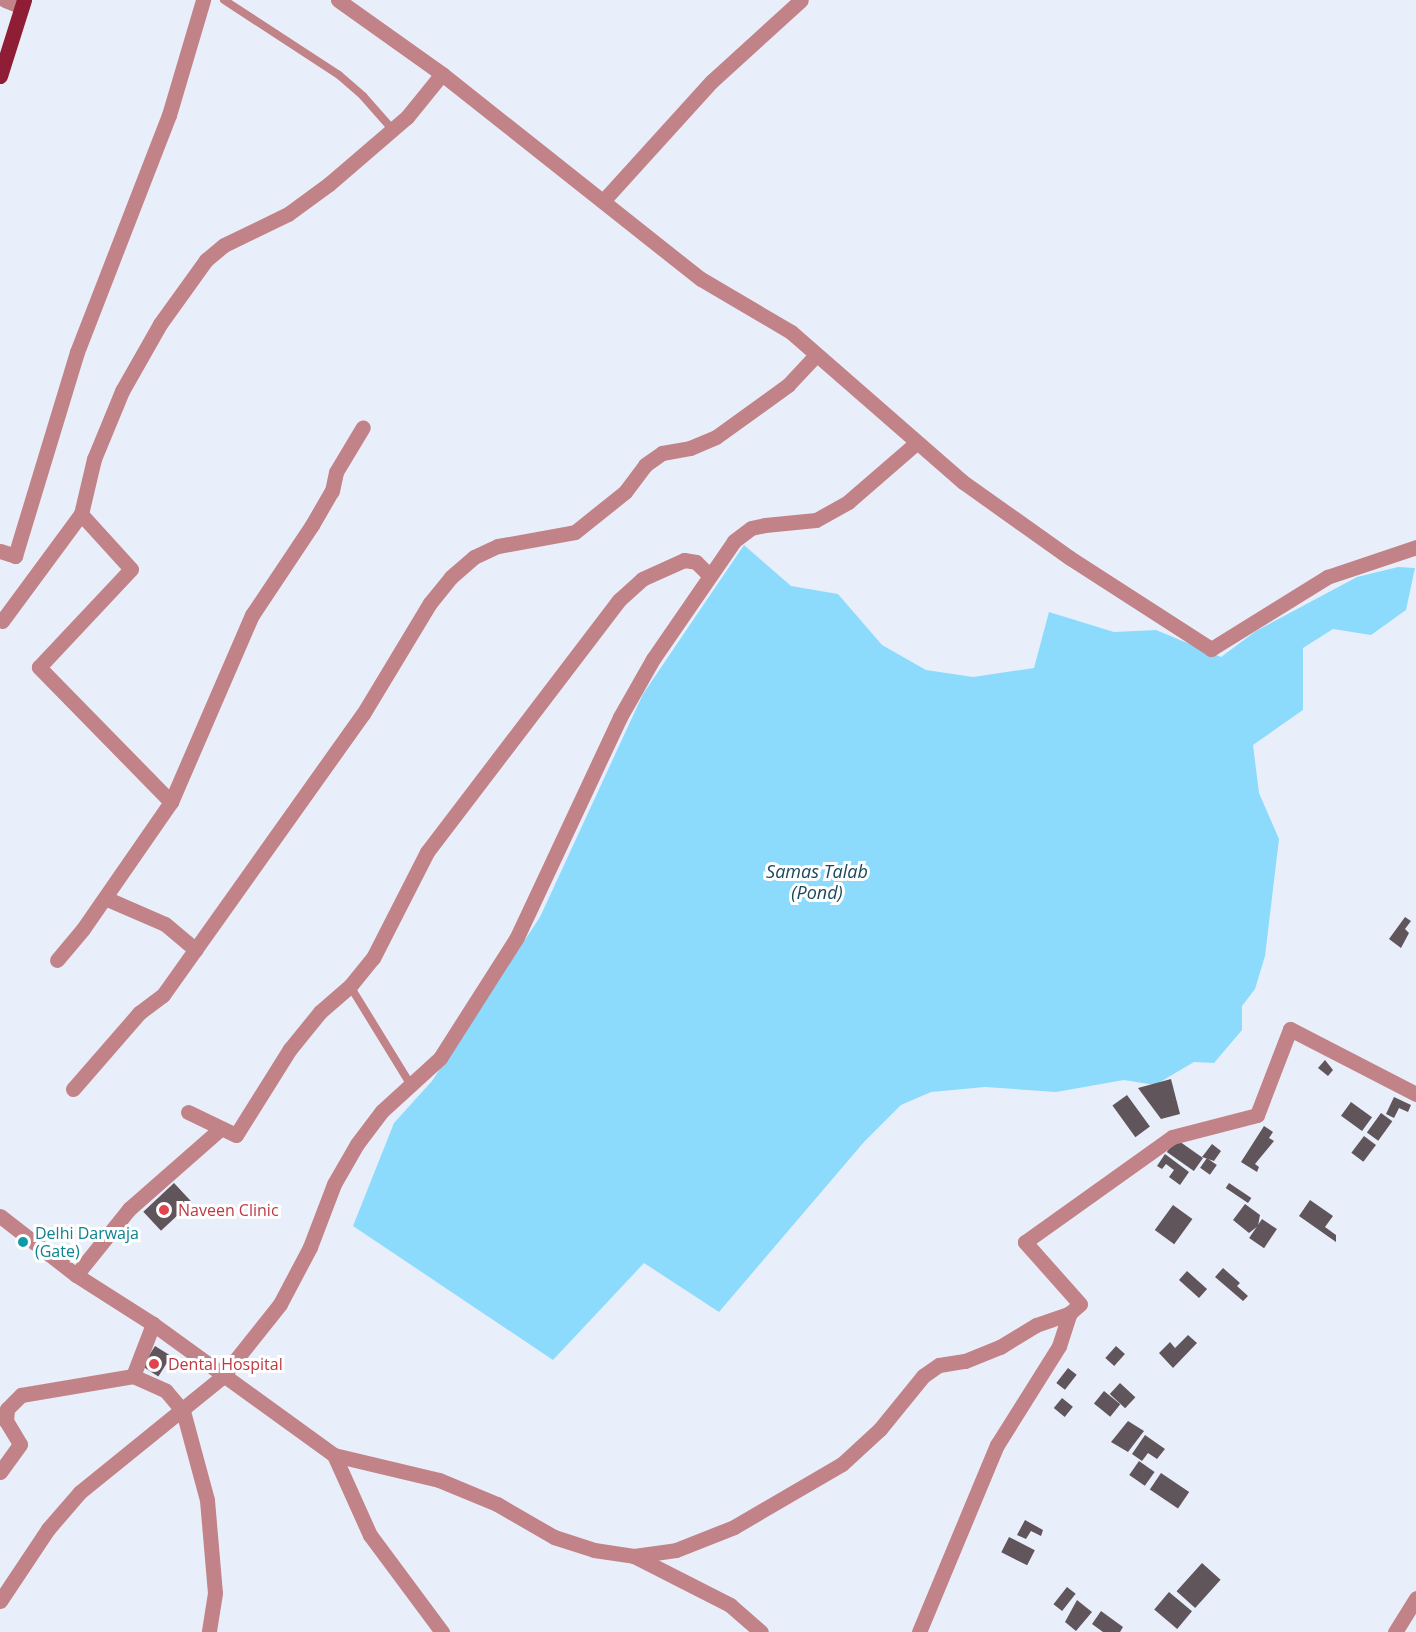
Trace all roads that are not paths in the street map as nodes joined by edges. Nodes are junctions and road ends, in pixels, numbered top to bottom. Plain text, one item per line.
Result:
1 (5, 0) edge
2 (203, 0) edge
3 (224, 0) edge
4 (338, 0) edge
5 (801, 0) edge
6 (23, 4) edge
7 (442, 74) junction
8 (0, 76) edge
9 (393, 130) junction
10 (603, 201) junction
11 (816, 355) junction
12 (363, 427) dead end
13 (916, 443) junction
14 (81, 514) junction
15 (1416, 547) edge
16 (0, 551) edge
17 (709, 575) junction
18 (2, 621) dead end
19 (171, 802) junction
20 (105, 898) junction
21 (196, 950) junction
22 (57, 960) dead end
23 (350, 986) junction
24 (412, 1086) junction
25 (73, 1089) dead end
26 (1416, 1094) edge
27 (188, 1113) dead end
28 (219, 1130) junction
29 (0, 1216) edge
30 (76, 1275) junction
31 (1070, 1313) junction
32 (153, 1324) junction
33 (133, 1376) junction
34 (222, 1377) junction
35 (183, 1411) junction
36 (3, 1420) edge
37 (334, 1455) junction
38 (0, 1472) edge
39 (634, 1556) junction
40 (1416, 1598) edge
41 (0, 1601) edge
42 (209, 1632) edge
43 (442, 1632) edge
44 (760, 1632) edge
45 (920, 1632) edge
46 (1395, 1632) edge

1 - 6 street
2 - 16 street
3 - 9 lane
4 - 7 street
5 - 10 street
6 - 8 main road
7 - 9 street
7 - 10 street
9 - 14 street
10 - 11 street
11 - 13 street
11 - 21 street
12 - 19 street
13 - 15 street
13 - 17 street
14 - 18 street
14 - 19 street
17 - 23 street
17 - 24 street
19 - 20 street
20 - 21 street
20 - 22 street
21 - 25 street
23 - 24 lane
23 - 28 street
24 - 34 street
26 - 31 street
27 - 28 street
28 - 30 street
29 - 30 street
30 - 32 street
31 - 39 street
31 - 45 street
32 - 33 street
32 - 34 street
33 - 35 street
33 - 36 street
34 - 35 street
34 - 37 street
35 - 41 street
35 - 42 street
36 - 38 street
37 - 39 street
37 - 43 street
39 - 44 street
40 - 46 street

